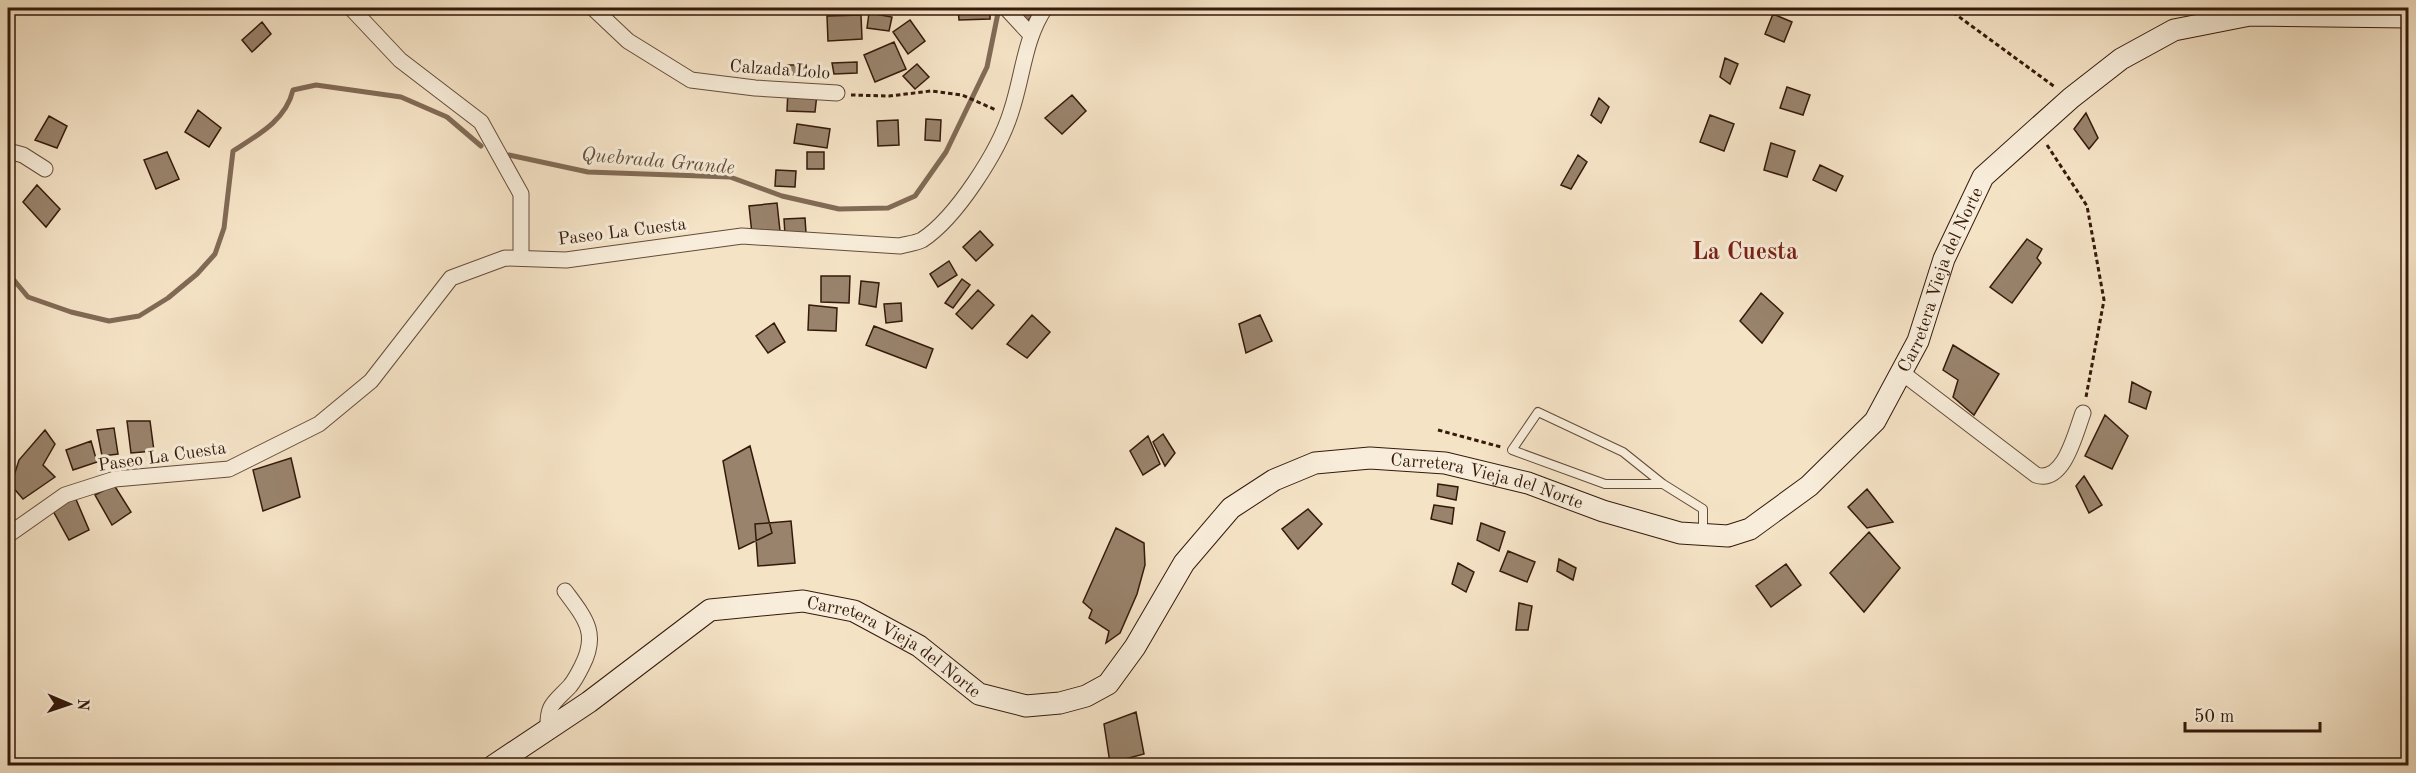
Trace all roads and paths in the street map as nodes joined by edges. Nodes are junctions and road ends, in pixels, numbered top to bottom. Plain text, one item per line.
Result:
1 (351, 8) edge
2 (593, 8) edge
3 (1006, 8) edge
4 (1045, 8) edge
5 (1947, 8) edge
6 (2409, 17) edge
7 (1030, 34) junction
8 (837, 93) joint
9 (2071, 98) junction
10 (986, 107) dead end
11 (2037, 129) junction
12 (8, 151) edge
13 (45, 169) dead end
14 (521, 258) junction
15 (1901, 372) junction
16 (2083, 413) joint
17 (1438, 430) dead end
18 (1512, 450) junction
19 (1663, 484) junction
20 (8, 535) edge
21 (1703, 535) junction
22 (565, 591) dead end
23 (548, 729) junction
24 (493, 765) edge

1 - 14 street
2 - 8 street, Calzada Lolo
3 - 7 street
4 - 7 street, Paseo La Cuesta
5 - 9 path
6 - 9 street, Carretera Vieja del Norte
7 - 14 street, Paseo La Cuesta
8 - 10 path, Calzada Lolo
9 - 11 street, Carretera Vieja del Norte
11 - 15 street, Carretera Vieja del Norte
11 - 16 path
12 - 13 street
14 - 20 street, Paseo La Cuesta
15 - 16 street
15 - 21 street, Carretera Vieja del Norte
17 - 18 path
18 - 19 lane
18 - 19 lane
19 - 21 lane
21 - 23 street, Carretera Vieja del Norte
22 - 23 street
23 - 24 street, Carretera Vieja del Norte

